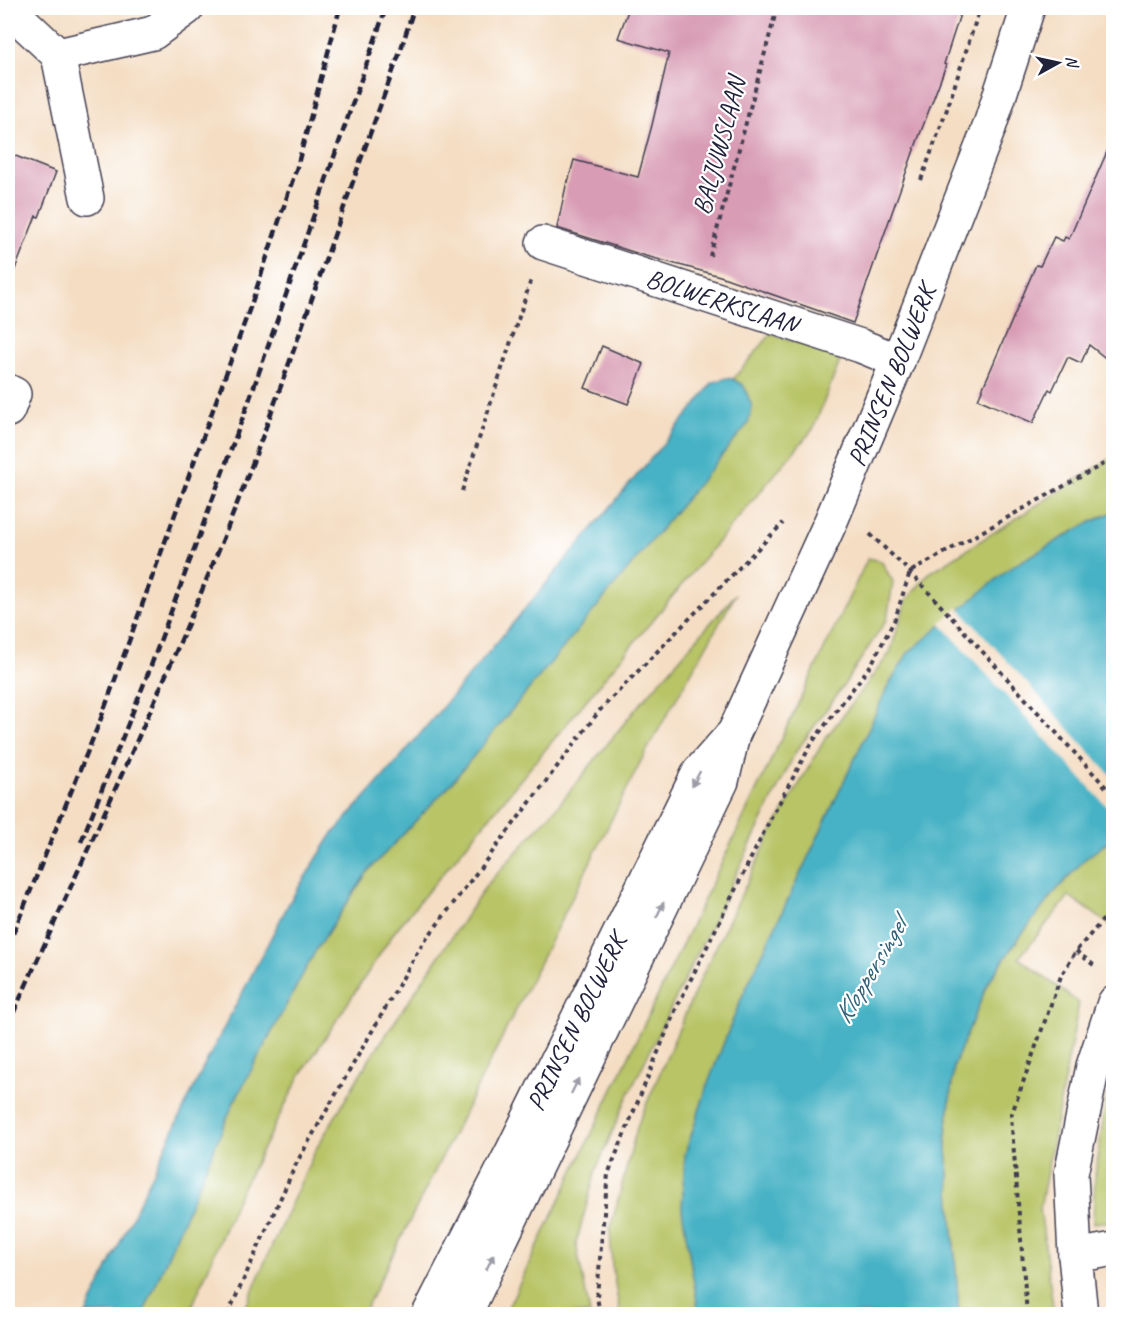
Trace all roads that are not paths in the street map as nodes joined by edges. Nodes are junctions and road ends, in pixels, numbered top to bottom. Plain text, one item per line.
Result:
1 (8, 8) edge
2 (187, 8) edge
3 (1028, 8) edge
4 (58, 55) junction
5 (87, 198) dead end
6 (543, 243) road end
7 (898, 361) junction
8 (733, 735) junction
9 (1113, 1003) edge
10 (1113, 1249) edge
11 (1075, 1256) junction
12 (429, 1314) edge
13 (465, 1314) edge
14 (1081, 1314) edge

1 - 4 main road
2 - 4 main road
3 - 7 main road, PRINSEN BOLWERK
4 - 5 main road
6 - 7 main road, BOLWERKSLAAN
7 - 8 main road, PRINSEN BOLWERK
8 -> 12 main road, PRINSEN BOLWERK
13 -> 8 main road, PRINSEN BOLWERK
9 - 11 main road
10 - 11 main road
11 - 14 main road

